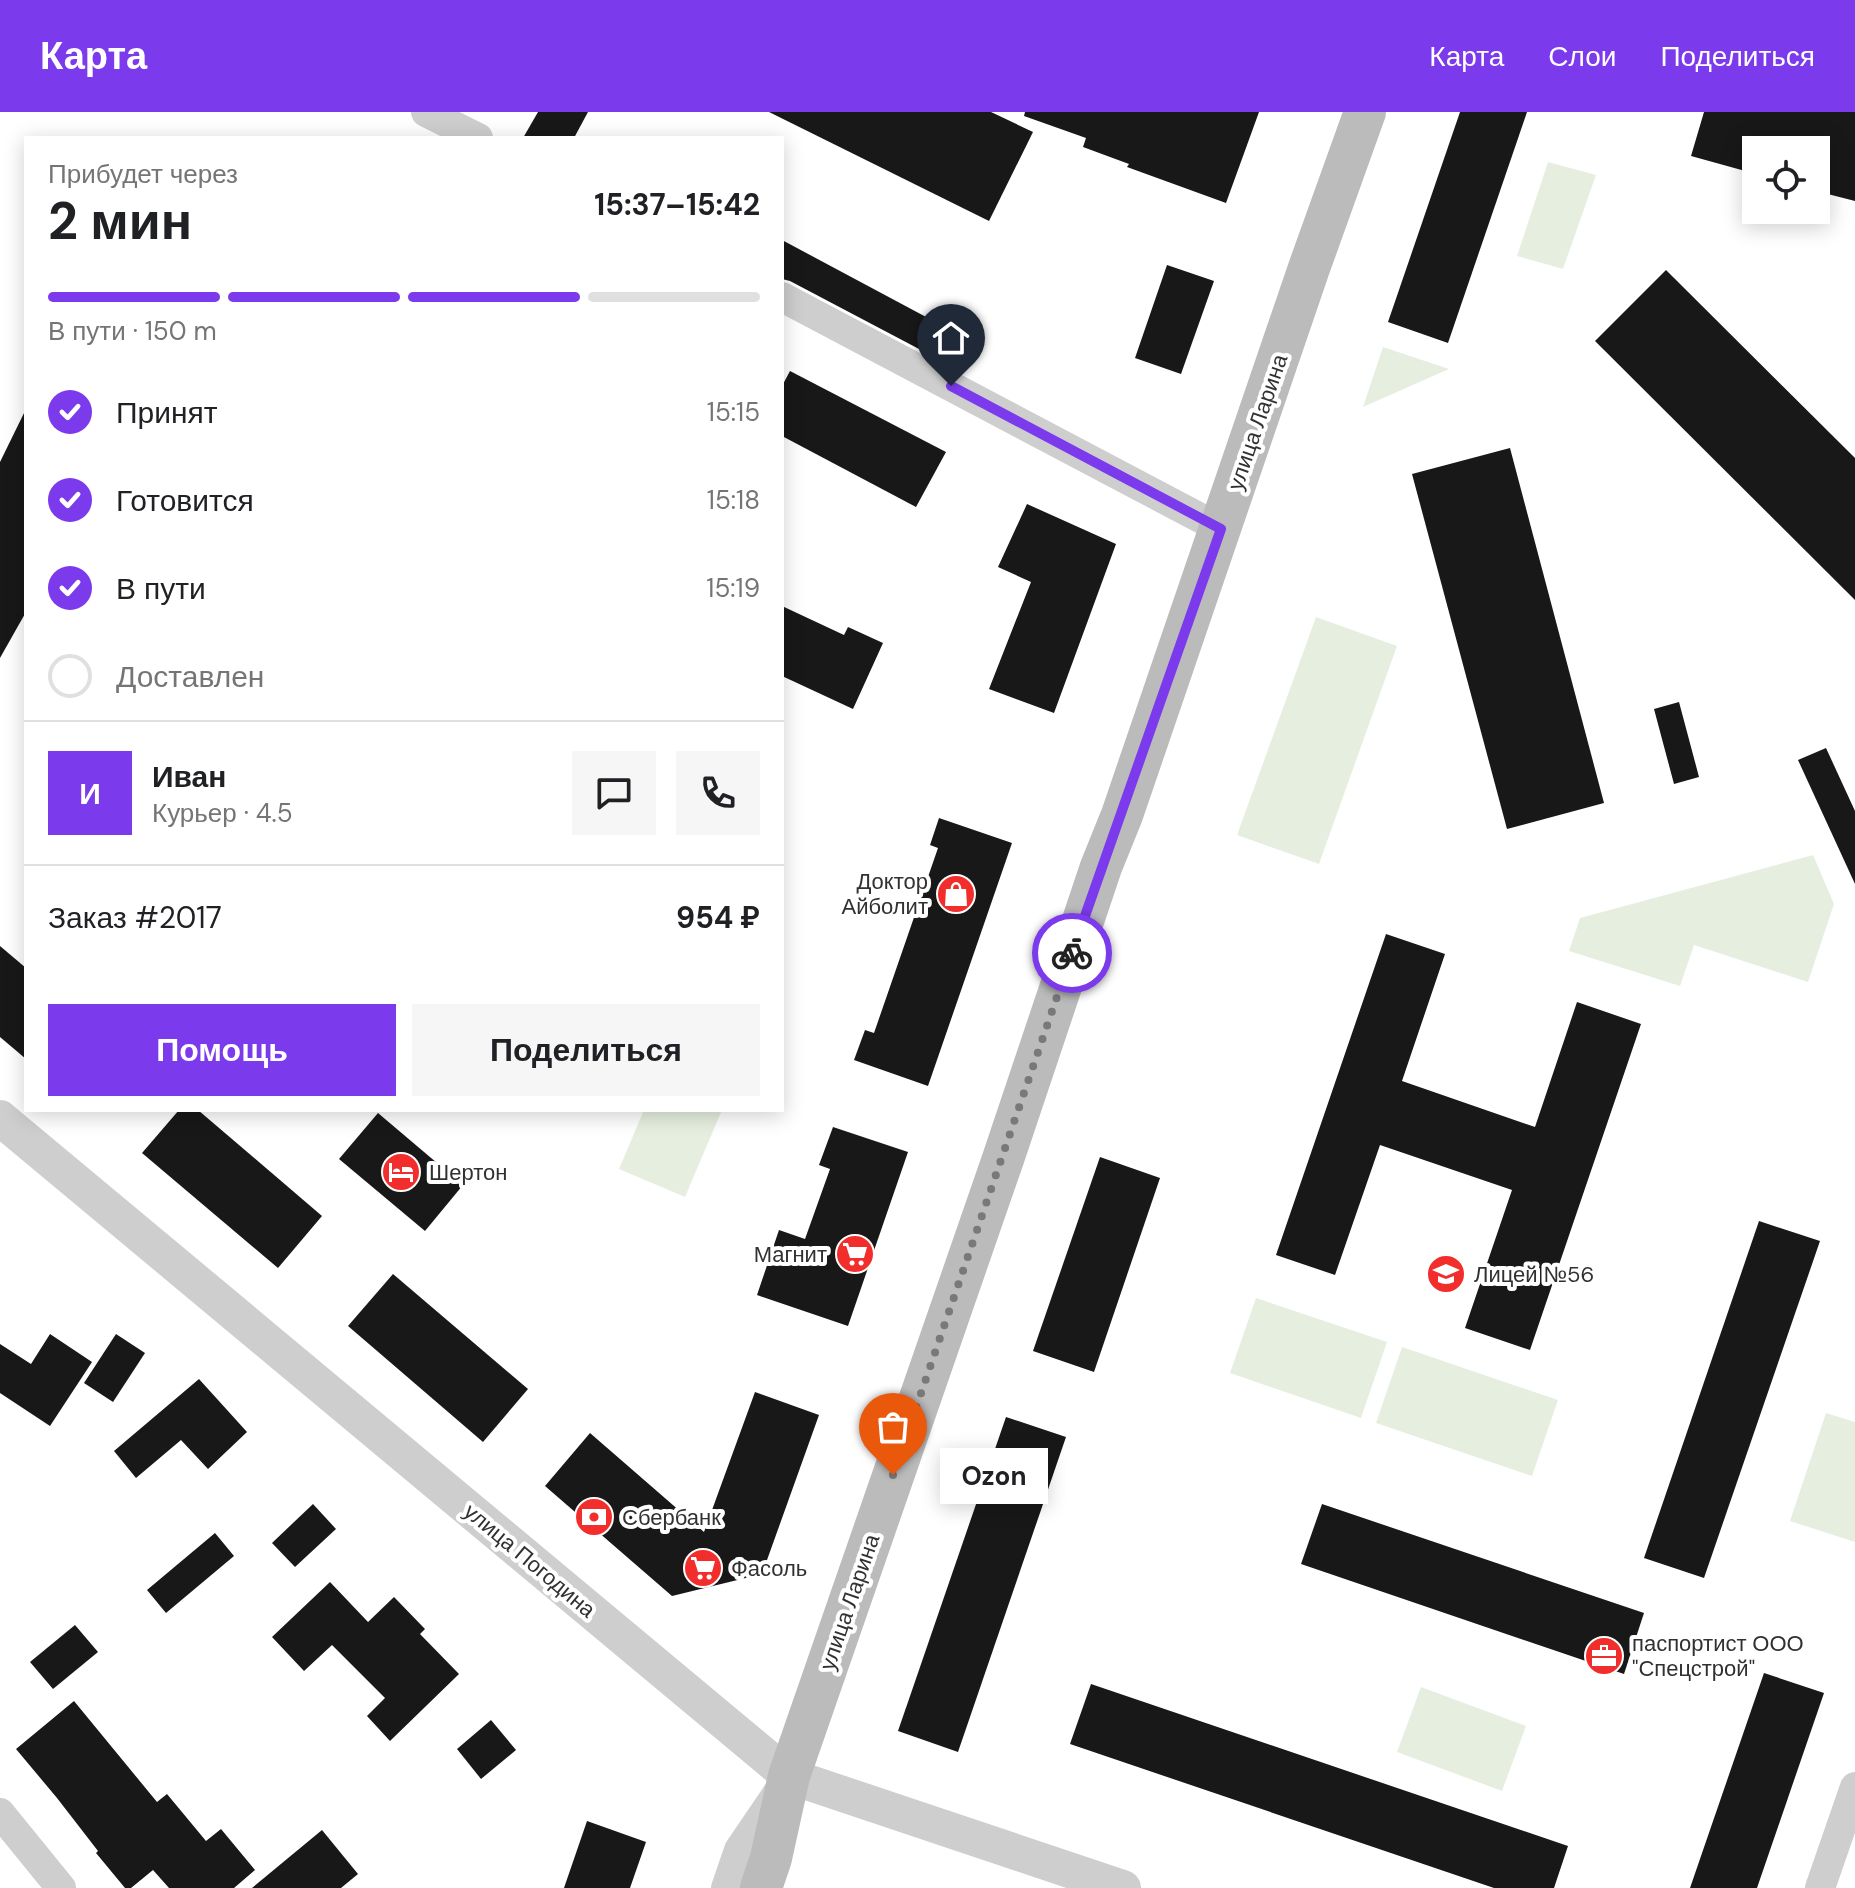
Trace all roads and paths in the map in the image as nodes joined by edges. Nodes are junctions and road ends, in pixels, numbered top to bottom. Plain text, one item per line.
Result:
1 (426, 112) edge
2 (1365, 112) edge
3 (474, 136) edge
4 (784, 298) edge
5 (1221, 529) junction
6 (0, 1118) edge
7 (789, 1776) junction
8 (1855, 1787) edge
9 (0, 1813) edge
10 (61, 1888) edge
11 (726, 1888) edge
12 (761, 1888) edge
13 (1123, 1888) edge
14 (1820, 1888) edge

1 - 3 street
2 - 5 main road, улица Ларина
4 - 5 street
5 - 7 main road, улица Ларина
6 - 7 street, улица Погодина
7 - 11 street, улица Ларина
7 - 12 main road, улица Ларина
7 - 13 street, улица Погодина
8 - 14 street
9 - 10 street

